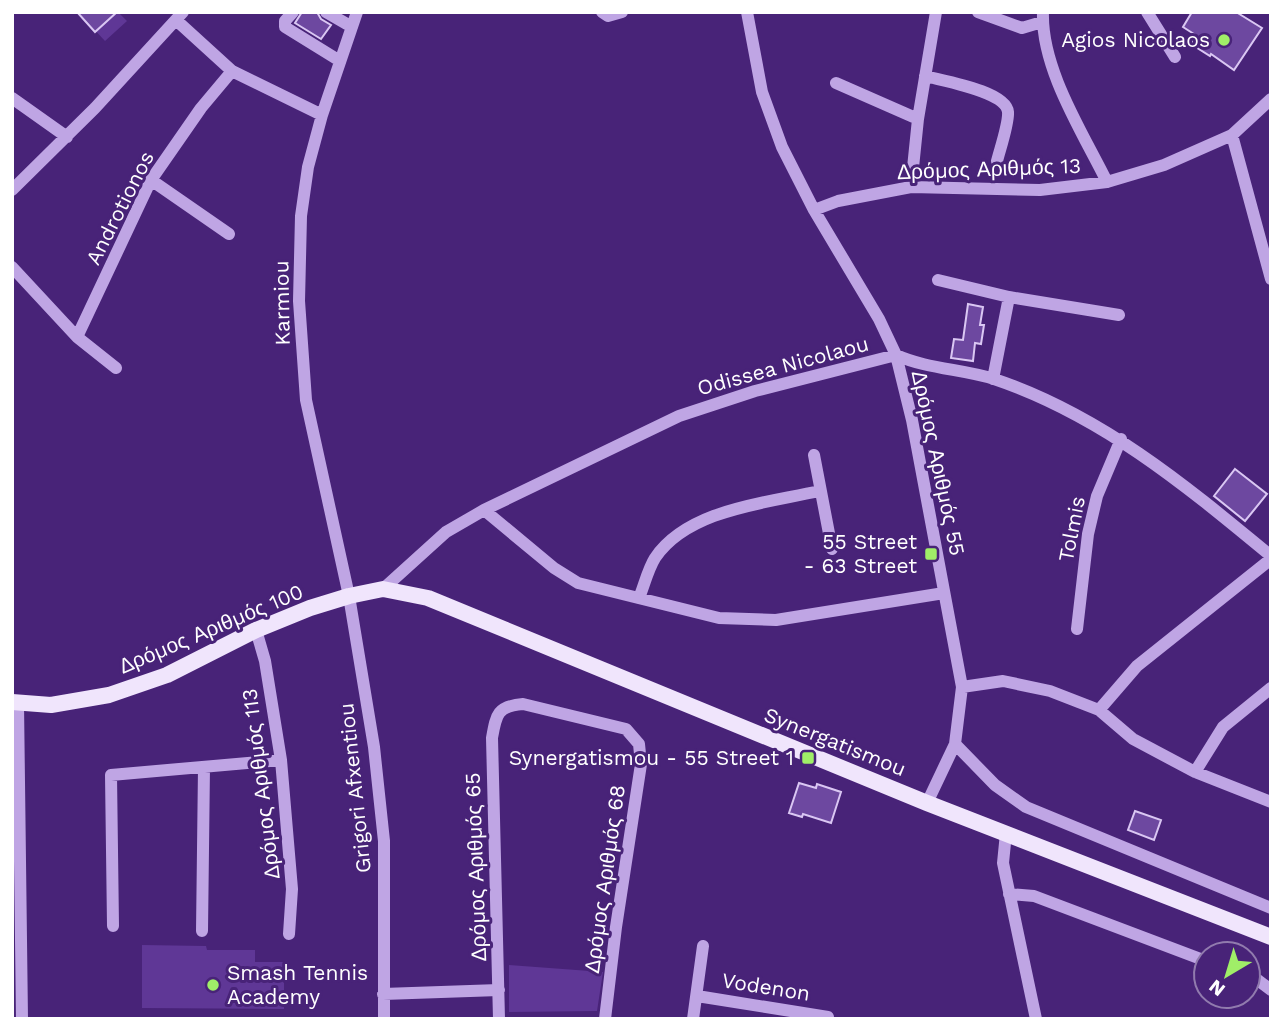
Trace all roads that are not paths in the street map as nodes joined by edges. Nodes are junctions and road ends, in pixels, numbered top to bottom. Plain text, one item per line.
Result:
1 (293, 12) edge
2 (326, 12) edge
3 (357, 12) edge
4 (601, 12) edge
5 (622, 12) edge
6 (936, 12) edge
7 (978, 12) edge
8 (1147, 12) edge
9 (748, 13) edge
10 (179, 16) edge
11 (1042, 17) edge
12 (352, 27) junction
13 (1175, 57) dead end
14 (340, 61) junction
15 (232, 71) junction
16 (925, 76) junction
17 (836, 83) dead end
18 (12, 98) edge
19 (1271, 99) edge
20 (322, 115) junction
21 (918, 119) junction
22 (1232, 135) junction
23 (67, 137) junction
24 (997, 161) dead end
25 (151, 180) junction
26 (1107, 183) junction
27 (911, 187) junction
28 (12, 190) edge
29 (814, 210) junction
30 (229, 234) dead end
31 (12, 267) edge
32 (938, 279) dead end
33 (1271, 279) edge
34 (1009, 297) junction
35 (1119, 315) dead end
36 (78, 337) junction
37 (896, 355) junction
38 (116, 368) dead end
39 (993, 379) junction
40 (1121, 439) junction
41 (814, 455) dead end
42 (819, 491) junction
43 (484, 510) junction
44 (832, 549) dead end
45 (1271, 558) edge
46 (383, 589) junction
47 (944, 593) junction
48 (349, 596) junction
49 (639, 598) junction
50 (1077, 629) dead end
51 (256, 630) junction
52 (962, 687) junction
53 (1271, 688) edge
54 (15, 703) edge
55 (1099, 710) junction
56 (496, 716) joint
57 (955, 744) junction
58 (281, 760) junction
59 (204, 767) junction
60 (1195, 772) junction
61 (16, 780) edge
62 (927, 803) junction
63 (1271, 803) edge
64 (1006, 833) junction
65 (1009, 894) junction
66 (1271, 908) edge
67 (113, 926) dead end
68 (202, 931) dead end
69 (289, 934) dead end
70 (1271, 937) edge
71 (703, 946) dead end
72 (1192, 956) edge
73 (499, 990) junction
74 (383, 994) junction
75 (698, 996) junction
76 (828, 1017) dead end
77 (22, 1019) edge
78 (384, 1019) edge
79 (499, 1019) edge
80 (605, 1019) edge
81 (693, 1019) edge
82 (1036, 1019) edge

1 - 14 street
2 - 12 street
3 - 12 street, Karmiou
4 - 5 street
6 - 16 street
7 - 11 street
8 - 13 street
9 - 29 street, Δρόμος Αριθμός 55
10 - 15 street
10 - 23 street
11 - 26 street
12 - 14 street, Karmiou
14 - 20 street, Karmiou
15 - 20 street
15 - 25 street, Androtionos
16 - 21 street
16 - 24 street
17 - 21 street
18 - 23 street
19 - 22 street, Δρόμος Αριθμός 13
20 - 48 street, Karmiou
21 - 27 street
22 - 26 street, Δρόμος Αριθμός 13
22 - 33 street
23 - 28 street
25 - 30 street
25 - 36 street, Androtionos
26 - 27 street, Δρόμος Αριθμός 13
27 - 29 street, Δρόμος Αριθμός 13
29 - 37 street, Δρόμος Αριθμός 55
31 - 36 street
32 - 34 street
34 - 35 street
34 - 39 street
36 - 38 street
37 - 39 street, Odissea Nicolaou
37 - 43 street, Odissea Nicolaou
37 - 47 street, Δρόμος Αριθμός 55
39 - 40 street, Odissea Nicolaou
40 - 45 street, Odissea Nicolaou
40 - 50 street, Tolmis
41 - 42 street
42 - 44 street
42 - 49 street
43 - 46 street, Odissea Nicolaou
43 - 49 street
45 - 55 street
46 - 48 main road, Δρόμος Αριθμός 100
46 - 62 main road, Synergatismou
47 - 49 street
47 - 52 street, Δρόμος Αριθμός 55
48 - 51 main road, Δρόμος Αριθμός 100
48 - 74 street, Grigori Afxentiou
51 - 54 main road, Δρόμος Αριθμός 100
51 - 58 street, Δρόμος Αριθμός 113
52 - 55 street
52 - 57 street, Δρόμος Αριθμός 55
53 - 60 street
54 - 61 street
55 - 60 street
56 - 73 street, Δρόμος Αριθμός 65
56 - 80 street, Δρόμος Αριθμός 68
57 - 62 street, Δρόμος Αριθμός 55
57 - 66 street
58 - 59 street
58 - 69 street, Δρόμος Αριθμός 113
59 - 67 street
59 - 68 street
60 - 63 street
61 - 77 street
62 - 64 main road, Synergatismou
64 - 65 street
64 - 70 main road, Synergatismou
65 - 72 street
65 - 82 street
71 - 75 street
73 - 74 street
73 - 79 street, Δρόμος Αριθμός 65
74 - 78 street, Grigori Afxentiou
75 - 76 street, Vodenon
75 - 81 street

